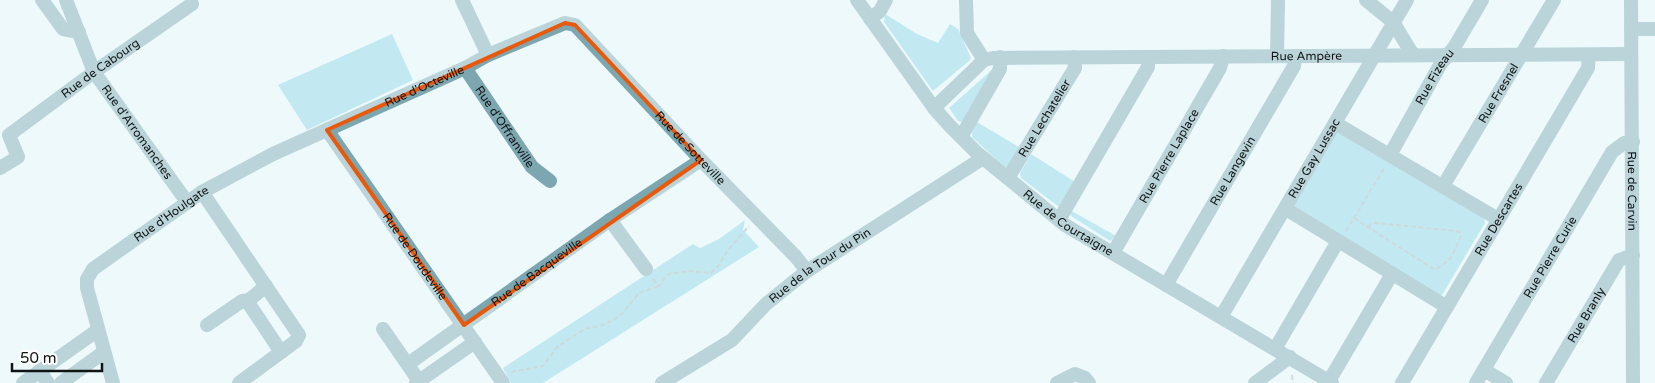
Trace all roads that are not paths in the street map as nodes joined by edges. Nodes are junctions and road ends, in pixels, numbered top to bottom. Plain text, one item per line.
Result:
1 (42, 0) edge
2 (66, 0) edge
3 (462, 0) edge
4 (857, 0) edge
5 (886, 0) edge
6 (966, 0) edge
7 (1278, 0) edge
8 (1366, 0) edge
9 (1407, 0) edge
10 (1482, 0) edge
11 (1554, 0) edge
12 (1631, 0) edge
13 (192, 4) dead end
14 (870, 19) junction
15 (1393, 22) junction
16 (575, 25) joint
17 (1631, 29) junction
18 (1655, 29) edge
19 (79, 32) junction
20 (1447, 54) junction
21 (1631, 54) junction
22 (488, 55) junction
23 (1373, 55) junction
24 (1413, 55) junction
25 (1519, 55) junction
26 (1589, 55) junction
27 (1223, 56) junction
28 (1278, 56) junction
29 (1295, 56) junction
30 (1000, 57) junction
31 (1074, 57) junction
32 (1148, 57) junction
33 (984, 60) junction
34 (465, 68) junction
35 (94, 72) junction
36 (934, 108) junction
37 (1335, 123) junction
38 (327, 130) junction
39 (961, 137) junction
40 (5, 138) edge
41 (1633, 142) junction
42 (272, 154) joint
43 (1390, 155) junction
44 (983, 158) junction
45 (700, 160) junction
46 (0, 168) edge
47 (1008, 178) junction
48 (550, 181) dead end
49 (1443, 186) junction
50 (202, 192) junction
51 (187, 202) junction
52 (1286, 209) junction
53 (1498, 219) junction
54 (610, 220) junction
55 (1059, 220) junction
56 (1338, 240) junction
57 (1113, 253) junction
58 (1633, 256) junction
59 (646, 269) road end
60 (807, 271) junction
61 (1392, 274) junction
62 (1166, 285) junction
63 (266, 286) junction
64 (249, 300) junction
65 (1447, 307) junction
66 (1222, 317) junction
67 (206, 325) dead end
68 (464, 325) junction
69 (383, 329) dead end
70 (98, 330) junction
71 (475, 342) junction
72 (1275, 348) junction
73 (104, 352) junction
74 (281, 352) junction
75 (1290, 357) junction
76 (408, 364) junction
77 (1484, 370) junction
78 (39, 372) junction
79 (502, 381) edge
80 (417, 382) edge
81 (1331, 382) edge
82 (23, 383) edge
83 (48, 383) edge
84 (61, 383) edge
85 (113, 383) edge
86 (240, 383) edge
87 (662, 383) edge
88 (1057, 383) edge
89 (1089, 383) edge
90 (1255, 383) edge
91 (1402, 383) edge
92 (1476, 383) edge
93 (1506, 383) edge
94 (1546, 383) edge
95 (1633, 383) edge

1 - 19 street
2 - 19 street, Rue d'Arromanches
3 - 22 street
4 - 14 street, Rue de Courtaigne
5 - 14 street
6 - 33 street
7 - 28 street
8 - 15 street
9 - 15 street, Rue Gay Lussac
10 - 20 street, Rue Fizeau
11 - 25 street, Rue Fresnel
12 - 17 street, Rue de Carvin
13 - 35 street, Rue de Cabourg
14 - 36 street, Rue de Courtaigne
15 - 23 street, Rue Gay Lussac
15 - 24 street
16 - 22 street, Rue d'Octeville
16 - 45 street, Rue de Sotteville
17 - 18 street
17 - 21 street, Rue de Carvin
19 - 35 street, Rue d'Arromanches
20 - 24 street, Rue Ampère
20 - 25 street, Rue Ampère
20 - 43 street, Rue Fizeau
21 - 26 street, Rue Ampère
21 - 41 street, Rue de Carvin
22 - 34 street, Rue d'Octeville
23 - 24 street, Rue Ampère
23 - 29 street, Rue Ampère
23 - 37 street, Rue Gay Lussac
25 - 26 street, Rue Ampère
25 - 49 street, Rue Fresnel
26 - 53 street, Rue Descartes
27 - 28 street, Rue Ampère
27 - 32 street, Rue Ampère
27 - 57 street, Rue Pierre Laplace
28 - 29 street, Rue Ampère
29 - 62 street, Rue Langevin
30 - 31 street, Rue Ampère
30 - 33 street, Rue Ampère
30 - 39 street
31 - 32 street, Rue Ampère
31 - 47 street, Rue Lechatelier
32 - 55 street
33 - 36 street
34 - 38 street, Rue d'Octeville
34 - 48 street, Rue d'Offranville
35 - 40 street, Rue de Cabourg
35 - 51 street, Rue d'Arromanches
36 - 39 street, Rue de Courtaigne
37 - 43 street
37 - 52 street, Rue Gay Lussac
38 - 42 street, Rue d'Octeville
38 - 68 street, Rue de Doudeville
39 - 44 street, Rue de Courtaigne
40 - 46 street, Rue de Cabourg
41 - 58 street, Rue de Carvin
41 - 77 street, Rue Pierre Curie
42 - 50 street, Rue d'Houlgate
43 - 49 street
44 - 47 street, Rue de Courtaigne
44 - 60 street, Rue de la Tour du Pin
45 - 54 street, Rue de Bacqueville
45 - 60 street, Rue de Sotteville
47 - 55 street, Rue de Courtaigne
49 - 53 street
50 - 51 street, Rue d'Houlgate
50 - 63 street
51 - 70 street, Rue d'Houlgate
52 - 56 street
52 - 66 street, Rue Gay Lussac
53 - 65 street, Rue Descartes
54 - 59 street
54 - 68 street, Rue de Bacqueville
55 - 57 street, Rue de Courtaigne
56 - 61 street
56 - 72 street
57 - 62 street, Rue de Courtaigne
58 - 94 street, Rue Branly
58 - 95 street, Rue de Carvin
60 - 87 street, Rue de la Tour du Pin
61 - 65 street
61 - 81 street
62 - 66 street, Rue de Courtaigne
63 - 64 street
63 - 74 street
64 - 67 street
64 - 74 street
65 - 91 street, Rue Descartes
66 - 72 street, Rue de Courtaigne
68 - 71 street, Rue de Doudeville
68 - 76 street, Rue de Bacqueville
69 - 76 street
70 - 73 street
70 - 78 street
71 - 79 street, Rue de Doudeville
71 - 80 street
72 - 75 street, Rue de Courtaigne
73 - 84 street
73 - 85 street
74 - 86 street
75 - 81 street, Rue de Courtaigne
75 - 90 street
76 - 80 street
77 - 92 street, Rue Pierre Curie
77 - 93 street
78 - 82 street
78 - 83 street
88 - 89 street

